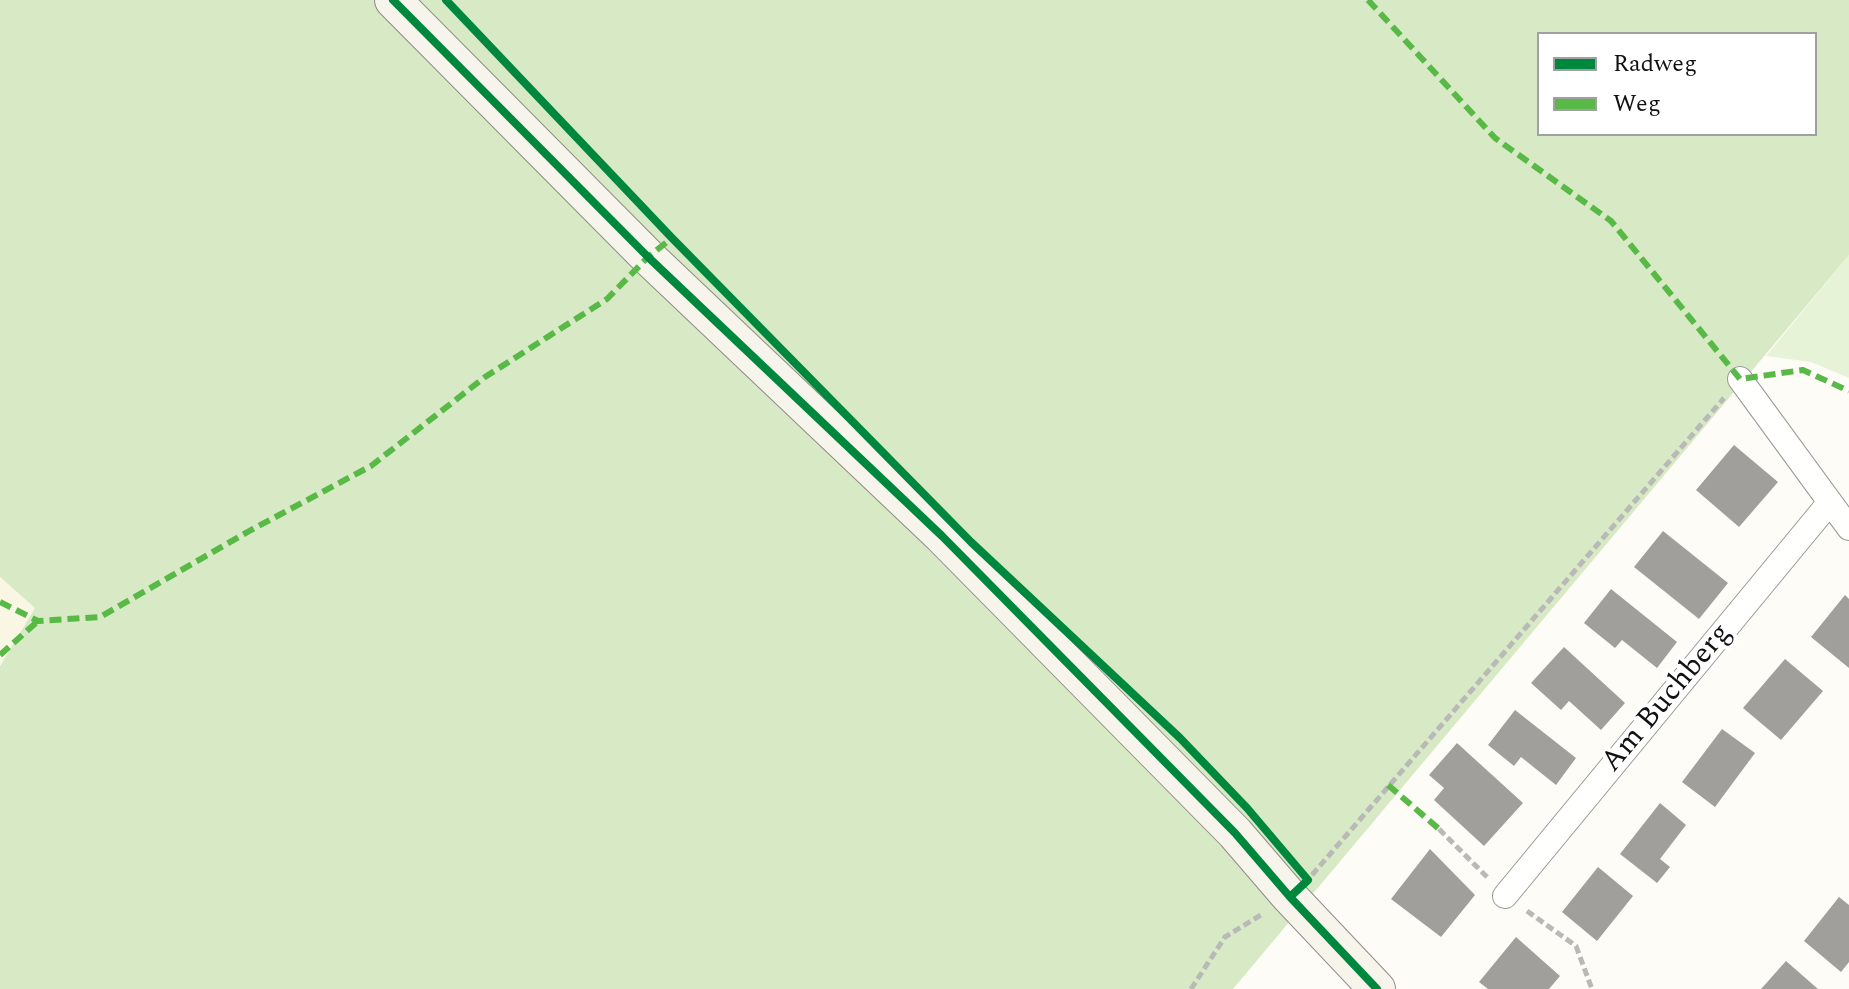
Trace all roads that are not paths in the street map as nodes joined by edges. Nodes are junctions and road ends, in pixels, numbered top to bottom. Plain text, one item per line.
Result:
1 (393, 0) edge
2 (1740, 379) road end
3 (1830, 502) junction
4 (1849, 528) edge
5 (1505, 896) dead end
6 (1377, 989) edge

1 - 6 street
2 - 3 street
3 - 4 street
3 - 5 street, Am Buchberg

